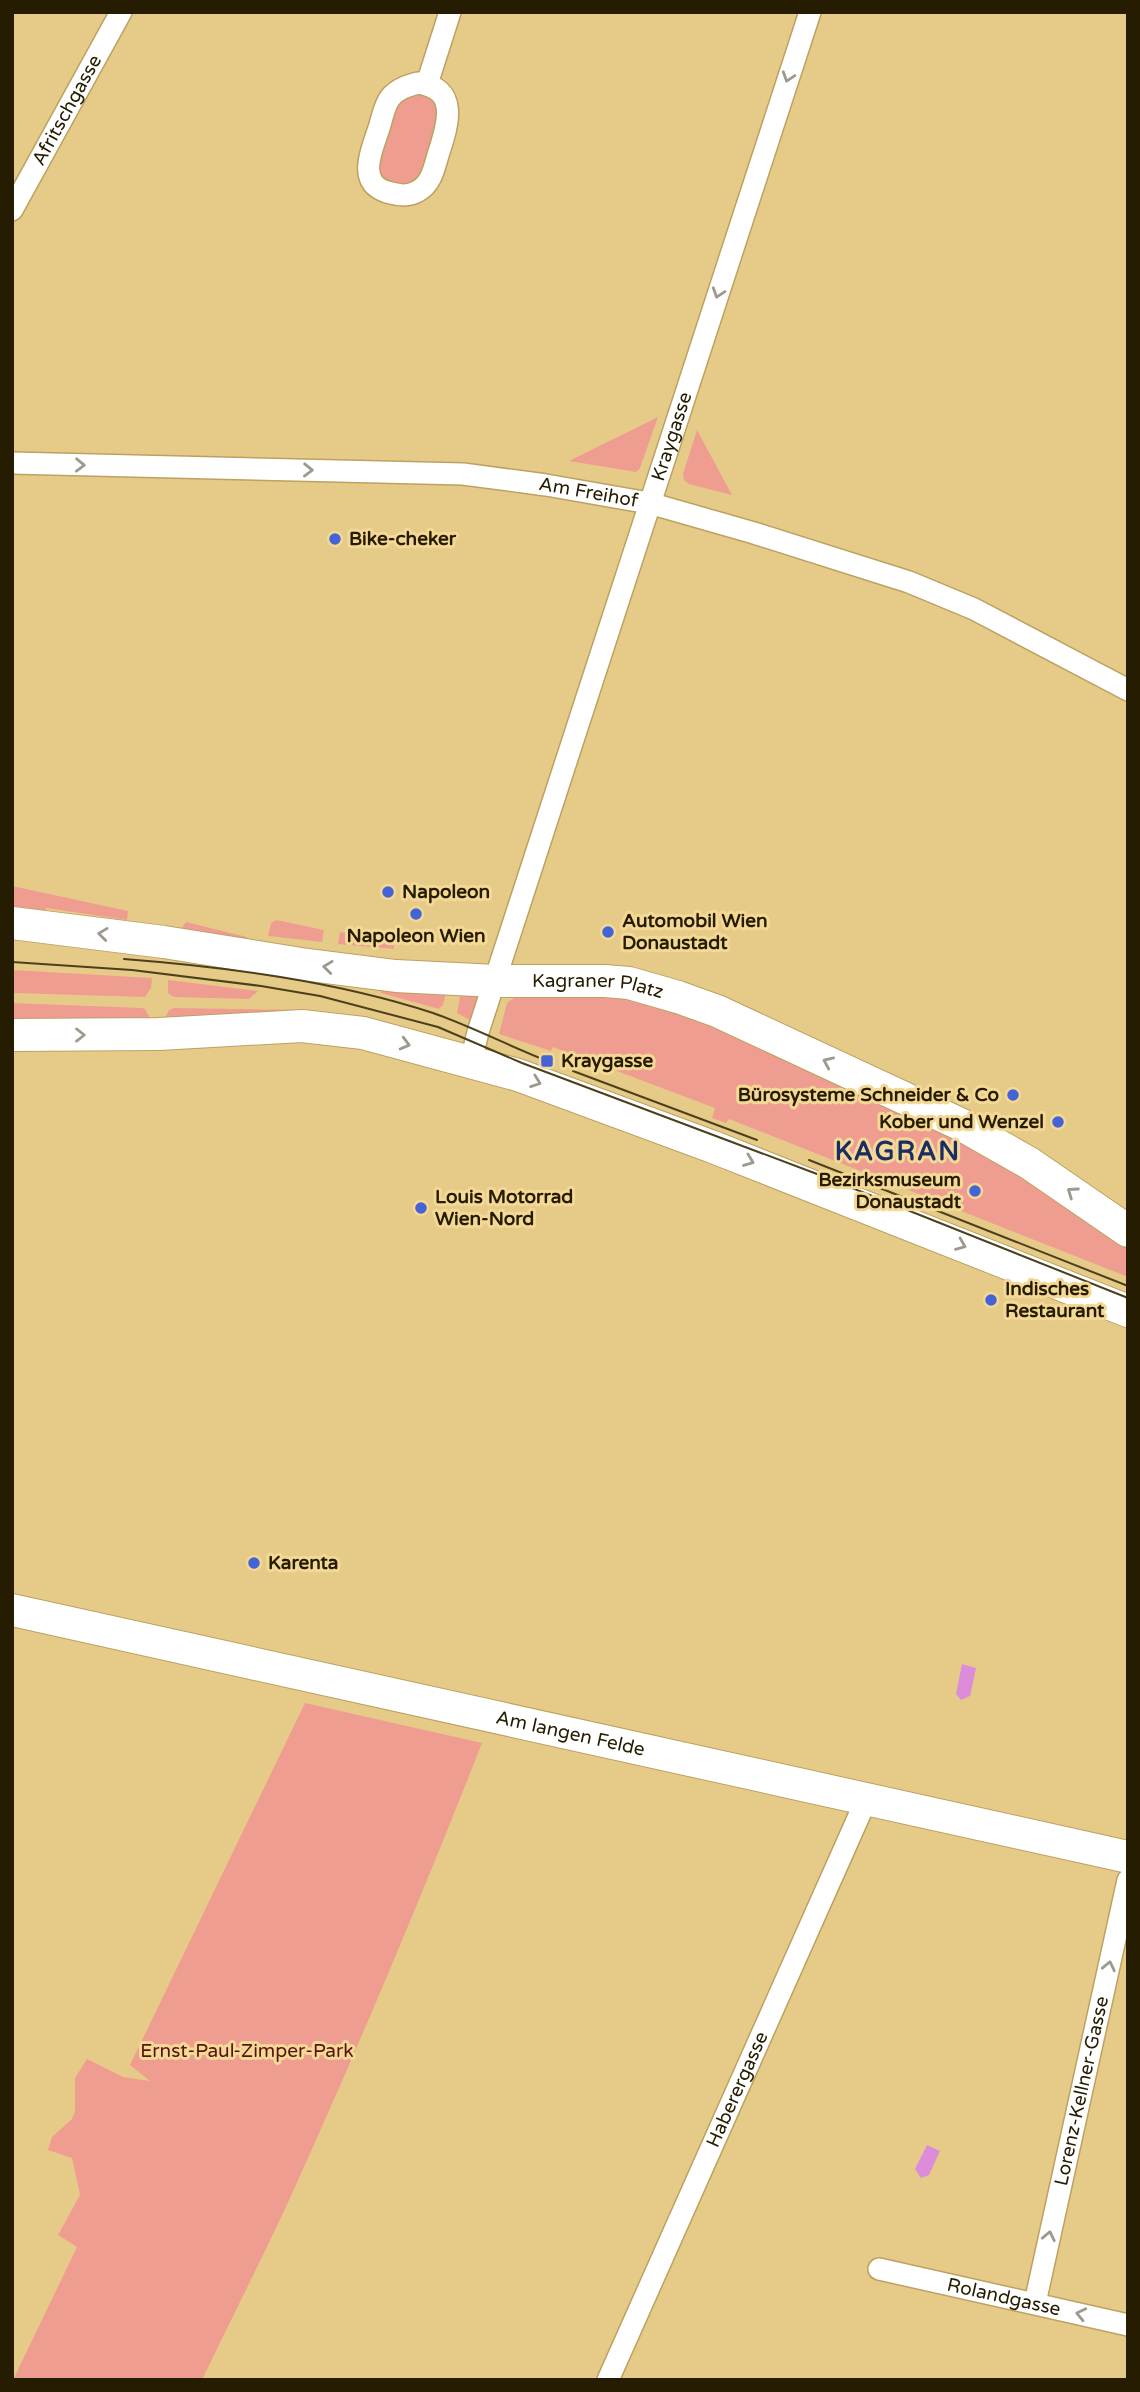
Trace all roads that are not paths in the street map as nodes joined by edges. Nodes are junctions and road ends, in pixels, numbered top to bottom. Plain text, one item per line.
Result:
1 (121, 12) edge
2 (450, 12) edge
3 (810, 12) edge
4 (427, 84) junction
5 (12, 210) edge
6 (12, 463) edge
7 (649, 503) junction
8 (1128, 690) edge
9 (12, 923) edge
10 (496, 981) junction
11 (12, 1035) edge
12 (471, 1061) junction
13 (1128, 1231) edge
14 (1128, 1311) edge
15 (12, 1610) edge
16 (867, 1798) junction
17 (1128, 1857) edge
18 (1128, 1880) edge
19 (879, 2269) dead end
20 (1035, 2303) junction
21 (1128, 2325) edge
22 (607, 2380) edge

1 - 5 street, Afritschgasse
2 - 4 street
3 -> 7 street, Kraygasse
4 - 4 street
6 -> 7 street, Am Freihof
7 - 8 street, Am Freihof
7 - 10 street, Kraygasse
10 -> 9 main road, Kagraner Platz
10 - 12 street, Kraygasse
13 -> 10 main road, Kagraner Platz
11 -> 12 main road
12 -> 14 main road
15 - 16 main road, Am langen Felde
16 - 17 main road, Am langen Felde
16 - 22 street, Haberergasse
20 -> 18 street, Lorenz-Kellner-Gasse
19 - 20 street, Rolandgasse
21 -> 20 street, Rolandgasse

